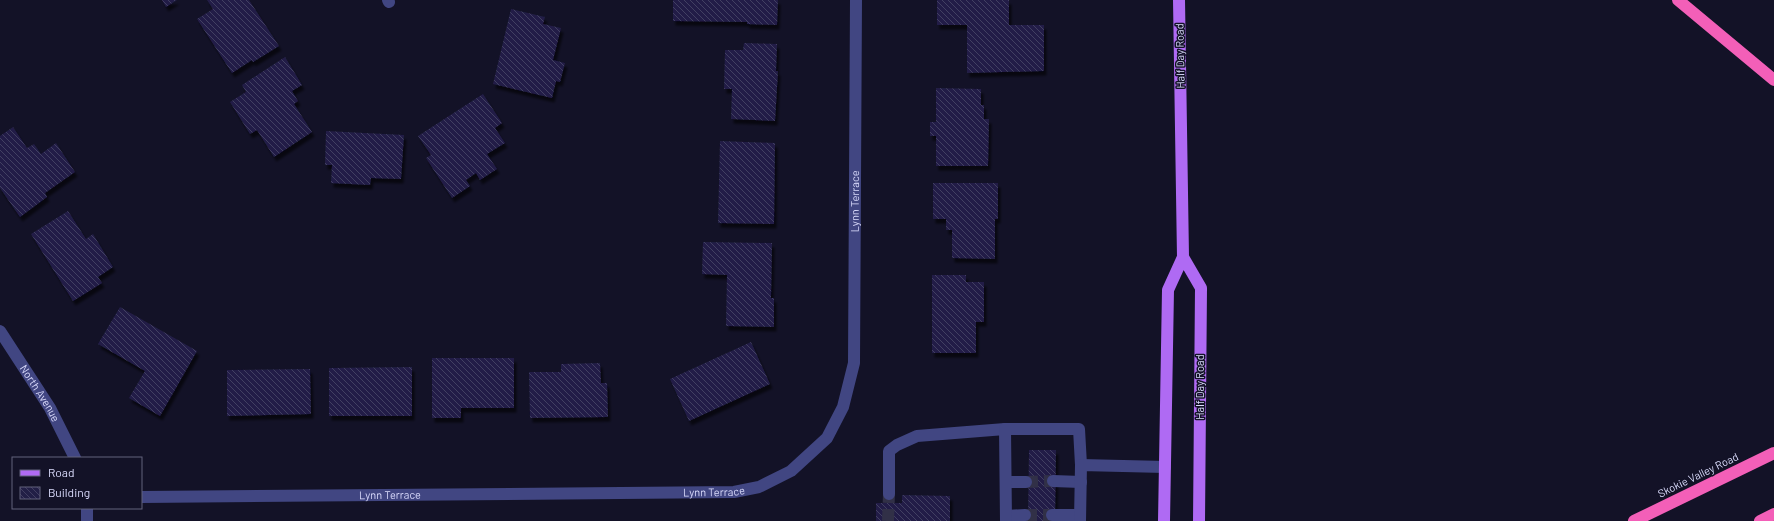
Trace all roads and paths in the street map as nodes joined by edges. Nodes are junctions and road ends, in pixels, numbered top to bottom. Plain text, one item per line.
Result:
1 (856, 0) edge
2 (1179, 0) edge
3 (1678, 0) edge
4 (1774, 80) edge
5 (1183, 257) junction
6 (0, 331) edge
7 (1005, 429) junction
8 (1774, 453) edge
9 (74, 457) edge
10 (1081, 464) junction
11 (1165, 467) junction
12 (1053, 481) tunnel mouth
13 (1006, 482) junction
14 (1026, 482) tunnel mouth
15 (1081, 482) junction
16 (889, 494) tunnel mouth
17 (142, 497) edge
18 (87, 509) edge
19 (1774, 514) edge
20 (1026, 515) tunnel mouth
21 (1052, 515) tunnel mouth
22 (1006, 518) edge
23 (1080, 518) edge
24 (87, 521) edge
25 (1164, 521) edge
26 (1199, 521) edge
27 (1634, 521) edge
28 (1760, 521) edge

1 - 17 street, Lynn Terrace
2 - 5 main road, Half Day Road
3 - 4 highway
5 - 11 main road, Half Day Road
5 - 26 main road, Half Day Road
6 - 9 street, North Avenue
7 - 10 street
7 - 13 street
7 - 16 street
8 - 27 highway, Skokie Valley Road
10 - 11 street
10 - 15 street
11 - 25 main road, Half Day Road
12 - 15 street
13 - 14 street
13 - 22 street
15 - 23 street
18 - 24 street
19 - 28 highway
20 - 22 street
21 - 23 street

